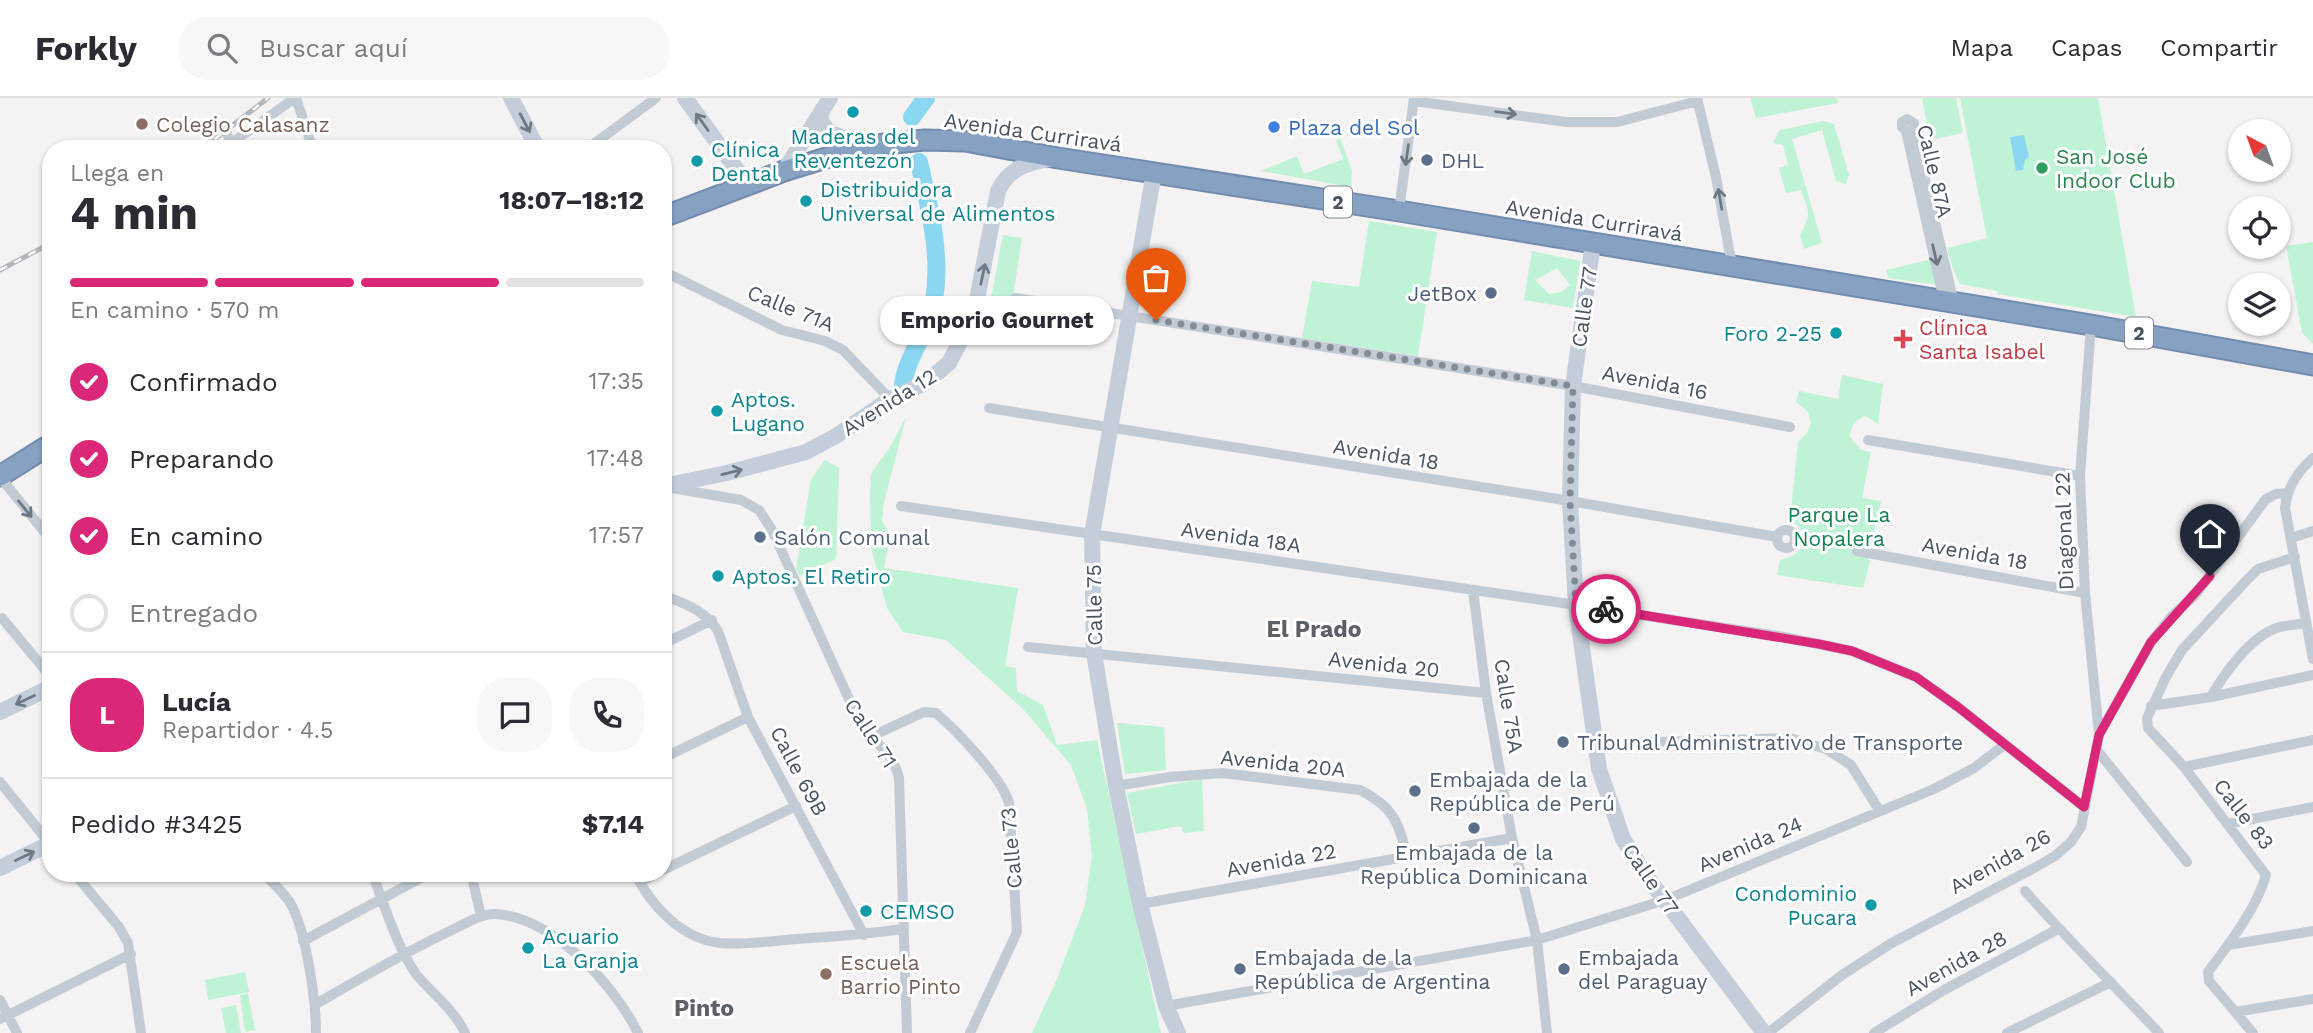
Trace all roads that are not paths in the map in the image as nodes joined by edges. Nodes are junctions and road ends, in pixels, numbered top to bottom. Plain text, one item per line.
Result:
1 (296, 98) edge
2 (512, 98) edge
3 (656, 98) edge
4 (685, 98) edge
5 (1414, 99) edge
6 (1697, 100) edge
7 (826, 104) edge
8 (226, 131) dead end
9 (228, 140) edge
10 (239, 140) edge
11 (310, 140) edge
12 (533, 140) edge
13 (599, 140) edge
14 (865, 146) junction
15 (1058, 158) junction
16 (784, 171) junction
17 (1920, 171) dead end
18 (1154, 172) junction
19 (748, 185) junction
20 (1399, 211) junction
21 (672, 214) edge
22 (1593, 243) junction
23 (1732, 266) junction
24 (672, 275) edge
25 (1015, 298) dead end
26 (1949, 302) junction
27 (1130, 316) junction
28 (2091, 325) junction
29 (2313, 365) edge
30 (1573, 386) junction
31 (890, 400) junction
32 (989, 408) dead end
33 (1790, 427) dead end
34 (1110, 428) junction
35 (1868, 440) dead end
36 (42, 450) edge
37 (2313, 457) edge
38 (2080, 476) junction
39 (0, 477) edge
40 (672, 484) edge
41 (672, 487) edge
42 (2286, 493) junction
43 (1570, 501) junction
44 (901, 506) dead end
45 (42, 529) edge
46 (2313, 531) edge
47 (1092, 535) junction
48 (1777, 537) dead end
49 (2291, 538) junction
50 (1857, 551) dead end
51 (2295, 557) junction
52 (1473, 590) junction
53 (2085, 593) junction
54 (672, 599) edge
55 (1576, 605) junction
56 (0, 620) edge
57 (712, 620) junction
58 (2306, 623) junction
59 (672, 640) edge
60 (1028, 647) dead end
61 (1094, 653) junction
62 (2313, 659) edge
63 (42, 666) edge
64 (2313, 675) edge
65 (42, 691) edge
66 (1486, 693) junction
67 (2211, 697) junction
68 (2151, 706) junction
69 (0, 712) edge
70 (748, 717) junction
71 (2099, 735) junction
72 (870, 737) junction
73 (2313, 740) edge
74 (1596, 744) junction
75 (2004, 745) junction
76 (2096, 749) junction
77 (672, 754) edge
78 (2184, 767) junction
79 (0, 782) edge
80 (1116, 786) junction
81 (796, 806) junction
82 (2084, 807) junction
83 (2313, 807) edge
84 (1880, 810) junction
85 (2227, 824) junction
86 (42, 834) edge
87 (1512, 838) junction
88 (42, 848) edge
89 (1407, 857) junction
90 (2187, 862) dead end
91 (672, 866) edge
92 (0, 869) edge
93 (82, 882) edge
94 (271, 882) edge
95 (376, 882) edge
96 (412, 882) edge
97 (473, 882) edge
98 (640, 882) edge
99 (2025, 891) dead end
100 (382, 898) junction
101 (1665, 900) junction
102 (1140, 904) junction
103 (481, 916) junction
104 (903, 929) junction
105 (2058, 929) junction
106 (2313, 931) edge
107 (864, 935) junction
108 (303, 940) junction
109 (1537, 940) junction
110 (2228, 945) junction
111 (404, 953) junction
112 (131, 954) junction
113 (2111, 982) junction
114 (2313, 999) edge
115 (0, 1000) edge
116 (316, 1004) junction
117 (1166, 1006) junction
118 (2235, 1012) junction
119 (4, 1017) edge
120 (17, 1033) edge
121 (141, 1033) edge
122 (316, 1033) edge
123 (465, 1033) edge
124 (638, 1033) edge
125 (907, 1033) edge
126 (970, 1033) edge
127 (1178, 1033) edge
128 (1547, 1033) edge
129 (1766, 1033) edge
130 (1874, 1033) edge
131 (2007, 1033) edge
132 (2158, 1033) edge
133 (2253, 1033) edge

1 - 10 street
1 - 11 street
2 -> 12 street
3 - 13 street
19 -> 4 street
5 -> 6 street
5 -> 20 street
23 -> 6 street
7 - 14 street
7 - 16 street
8 - 9 street
14 - 15 highway, Avenida Curriravá / 2
14 - 16 highway, 2
15 - 18 highway, Avenida Curriravá / 2
31 -> 15 street, Avenida 12
16 - 19 highway, 2
17 - 26 street, Calle 87A
18 - 20 highway, Avenida Curriravá / 2
18 - 27 street, Calle 75
19 - 21 highway, 2
20 - 22 highway, Avenida Curriravá / 2
22 - 23 highway, Avenida Curriravá / 2
22 - 30 street, Calle 77
23 - 26 highway, Avenida Curriravá / 2
24 - 31 street, Calle 71A
25 - 27 street, Avenida 16
26 - 28 highway, Avenida Curriravá / 2
27 - 30 street, Avenida 16
27 - 34 street, Calle 75
28 - 29 highway, Avenida Curriravá / 2
28 - 38 street, Diagonal 22
30 - 33 street, Avenida 16
30 - 43 street, Calle 77
40 -> 31 street, Avenida 12
32 - 34 street, Avenida 18
34 - 43 street, Avenida 18
34 - 47 street, Calle 75
35 - 38 street
36 - 39 highway
37 - 42 street, Avenida 26
38 - 53 street, Diagonal 22
39 -> 45 street
41 - 72 street, Calle 71
42 - 49 street
42 - 71 street, Avenida 26
43 - 48 street, Avenida 18
43 - 55 street, Calle 77
44 - 47 street, Avenida 18A
46 - 49 street
47 - 52 street, Avenida 18A
47 - 61 street, Calle 75
49 - 51 street
50 - 53 street, Avenida 18
51 - 58 street
51 - 68 street
52 - 55 street, Avenida 18A
52 - 66 street, Calle 75A
53 - 71 street, Diagonal 22
54 - 57 street
55 - 74 street, Calle 77
55 - 75 street, Avenida 18A
56 - 63 street
57 - 59 street
57 - 70 street, Calle 69B
58 - 62 street
58 - 67 street
60 - 61 street, Avenida 20
61 - 66 street, Avenida 20
61 - 80 street, Calle 75
64 - 67 street
65 -> 69 street
66 - 87 street, Calle 75A
67 - 68 street
68 - 78 street, Calle 83
70 - 77 street
70 - 81 street, Calle 69B
71 - 76 street, Avenida 26
72 - 104 street, Calle 71
72 - 126 street, Calle 73
73 - 78 street
74 - 84 street
74 - 101 street, Calle 77
75 - 82 street, Avenida 18A
75 - 84 street, Avenida 24
76 - 82 street, Avenida 26
76 - 90 street
78 - 85 street, Calle 83
79 - 86 street
80 - 89 street, Avenida 20A
80 - 102 street, Calle 75
81 - 91 street
81 - 107 street, Calle 69B
82 - 129 street, Avenida 26
83 - 85 street
84 - 101 street, Avenida 24
85 - 110 street, Calle 83
87 - 89 street, Avenida 22
87 - 109 street, Calle 75A
92 -> 88 street
89 - 102 street, Avenida 22
93 - 112 street
94 - 108 street
95 - 100 street
96 - 100 street
97 - 103 street
98 - 107 street
99 - 105 street
100 - 108 street
100 - 111 street
101 - 109 street, Avenida 24
101 - 129 street, Calle 77
102 - 117 street, Calle 75
103 - 111 street
103 - 124 street
104 - 107 street
104 - 125 street, Calle 71
105 - 113 street
105 - 130 street, Avenida 28
106 - 110 street
108 - 116 street
109 - 117 street, Avenida 24
109 - 128 street, Calle 75A
110 - 118 street, Calle 83
111 - 116 street
111 - 123 street
112 - 119 street
112 - 121 street
113 - 131 street
113 - 132 street
114 - 118 street
115 - 119 street
116 - 122 street
117 - 127 street, Calle 75
118 - 133 street, Calle 83
119 - 120 street

